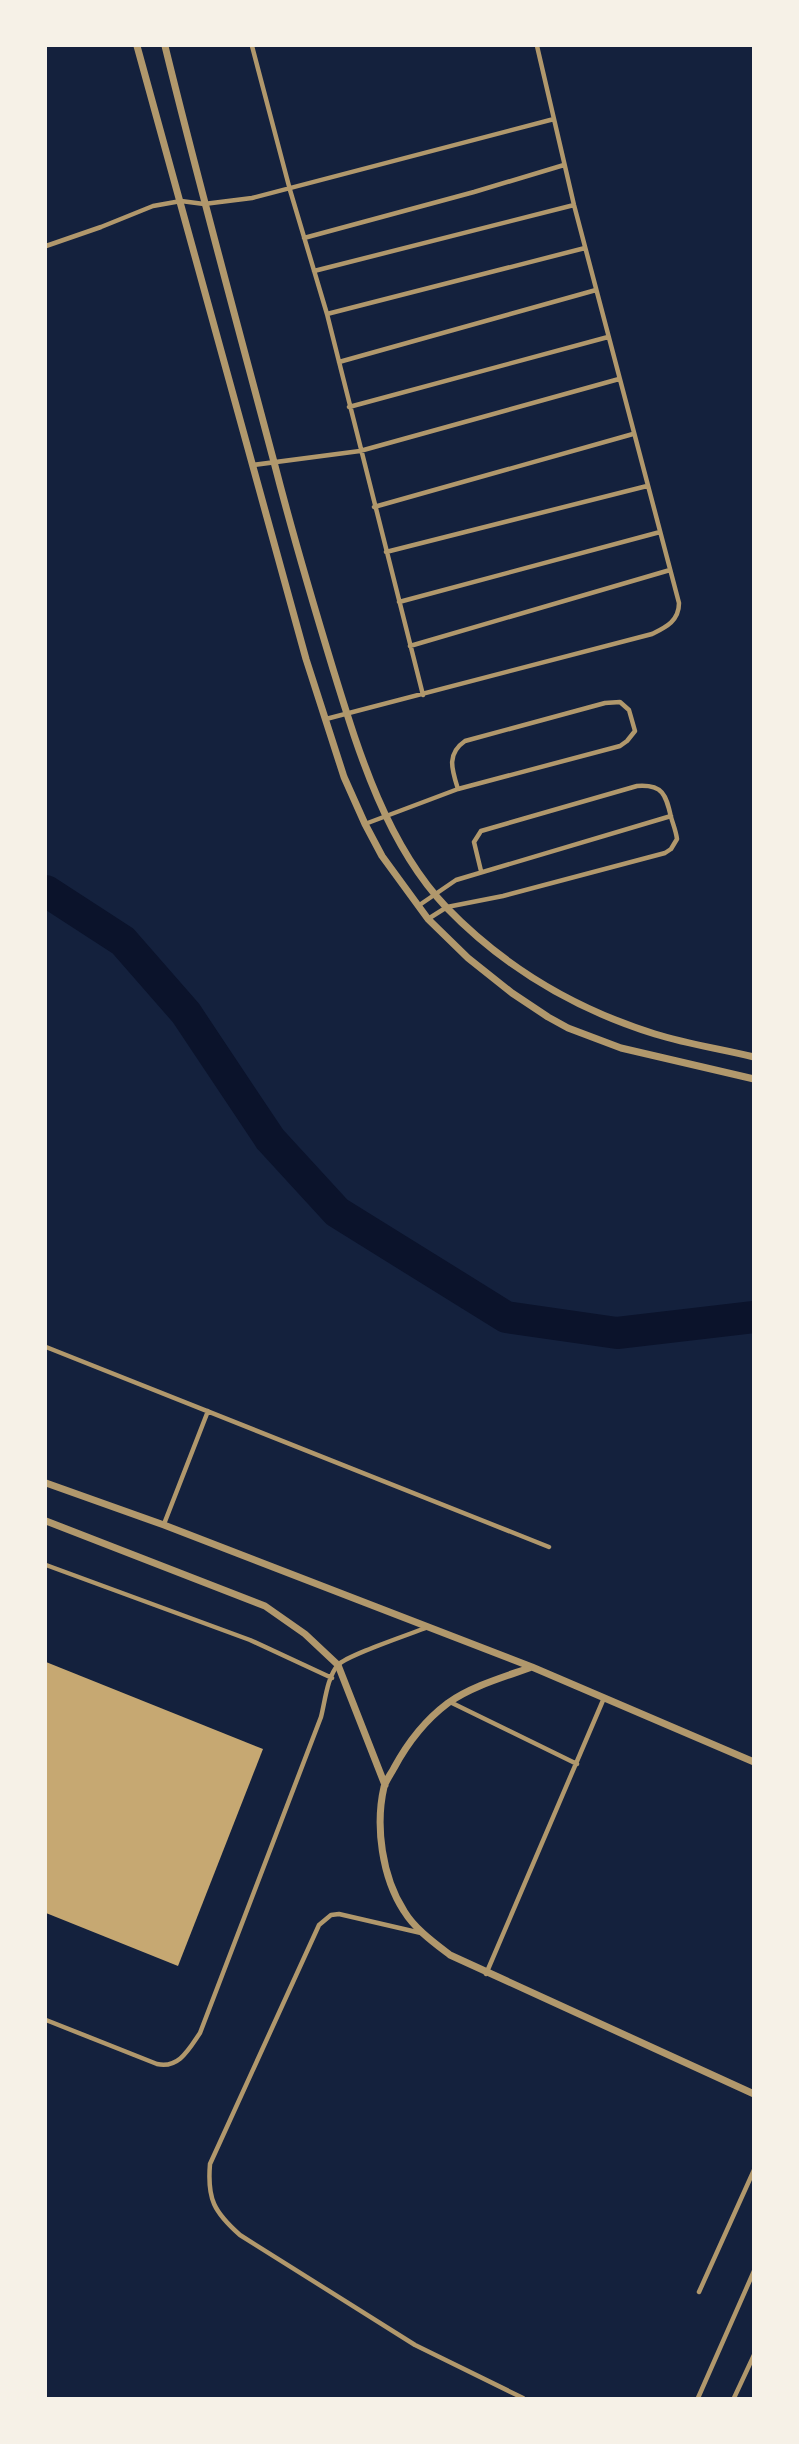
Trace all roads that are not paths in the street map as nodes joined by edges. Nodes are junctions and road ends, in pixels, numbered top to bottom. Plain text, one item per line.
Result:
1 (137, 46) edge
2 (165, 46) edge
3 (252, 46) edge
4 (537, 46) edge
5 (554, 119) junction
6 (564, 165) junction
7 (290, 190) junction
8 (180, 201) junction
9 (204, 204) junction
10 (574, 205) junction
11 (304, 238) junction
12 (46, 246) edge
13 (585, 248) junction
14 (314, 271) junction
15 (596, 290) junction
16 (327, 314) junction
17 (608, 337) junction
18 (339, 362) junction
19 (619, 379) junction
20 (349, 407) junction
21 (633, 434) junction
22 (360, 451) junction
23 (274, 462) junction
24 (252, 465) junction
25 (648, 486) junction
26 (374, 507) junction
27 (660, 532) junction
28 (386, 552) junction
29 (670, 569) junction
30 (399, 602) junction
31 (410, 646) junction
32 (423, 695) junction
33 (348, 715) junction
34 (325, 719) junction
35 (458, 789) junction
36 (386, 815) junction
37 (671, 816) junction
38 (365, 824) junction
39 (481, 871) junction
40 (435, 893) junction
41 (418, 906) junction
42 (446, 907) junction
43 (428, 919) junction
44 (754, 1057) edge
45 (754, 1079) edge
46 (46, 1347) edge
47 (208, 1411) junction
48 (46, 1483) edge
49 (46, 1521) edge
50 (164, 1525) junction
51 (550, 1547) dead end
52 (46, 1566) edge
53 (429, 1627) junction
54 (338, 1665) junction
55 (532, 1667) junction
56 (332, 1678) junction
57 (604, 1698) junction
58 (450, 1702) junction
59 (754, 1762) edge
60 (577, 1764) junction
61 (385, 1785) junction
62 (422, 1934) junction
63 (486, 1974) junction
64 (46, 2020) edge
65 (754, 2094) edge
66 (754, 2170) edge
67 (745, 2192) junction
68 (754, 2196) edge
69 (754, 2271) edge
70 (699, 2292) dead end
71 (754, 2355) edge
72 (523, 2399) edge
73 (698, 2399) edge
74 (734, 2399) edge

1 - 8 street
2 - 9 street
3 - 7 lane
4 - 5 lane
5 - 6 lane
5 - 7 lane
6 - 10 lane
6 - 11 lane
7 - 9 lane
7 - 11 lane
8 - 9 lane
8 - 12 lane
8 - 24 street
9 - 23 street
10 - 13 lane
10 - 14 lane
11 - 14 lane
13 - 15 lane
13 - 16 lane
14 - 16 lane
15 - 17 lane
15 - 18 lane
16 - 18 lane
17 - 19 lane
17 - 20 lane
18 - 20 lane
19 - 21 lane
19 - 22 lane
20 - 22 lane
21 - 25 lane
21 - 26 lane
22 - 23 lane
22 - 26 lane
23 - 24 lane
23 - 33 street
24 - 34 street
25 - 27 lane
25 - 28 lane
26 - 28 lane
27 - 29 lane
27 - 30 lane
28 - 30 lane
29 - 31 lane
29 - 32 lane
30 - 31 lane
31 - 32 lane
32 - 33 lane
33 - 34 lane
33 - 36 street
34 - 38 street
35 - 35 lane
35 - 36 lane
36 - 38 lane
36 - 40 street
37 - 39 lane
37 - 39 lane
37 - 42 lane
38 - 41 street
39 - 40 lane
40 - 41 lane
40 - 42 street
41 - 43 street
42 - 43 lane
42 - 44 street
43 - 45 street
46 - 47 lane
47 - 50 lane
47 - 51 lane
48 - 50 street
49 - 54 street
50 - 53 street
52 - 56 lane
53 - 54 lane
53 - 55 street
54 - 56 lane
54 - 61 street
55 - 57 street
55 - 58 street
56 - 64 lane
57 - 59 street
57 - 60 lane
58 - 60 lane
58 - 61 street
60 - 63 lane
61 - 62 street
62 - 63 street
62 - 72 lane
63 - 65 street
66 - 67 lane
67 - 68 lane
67 - 70 lane
69 - 73 lane
71 - 74 lane

